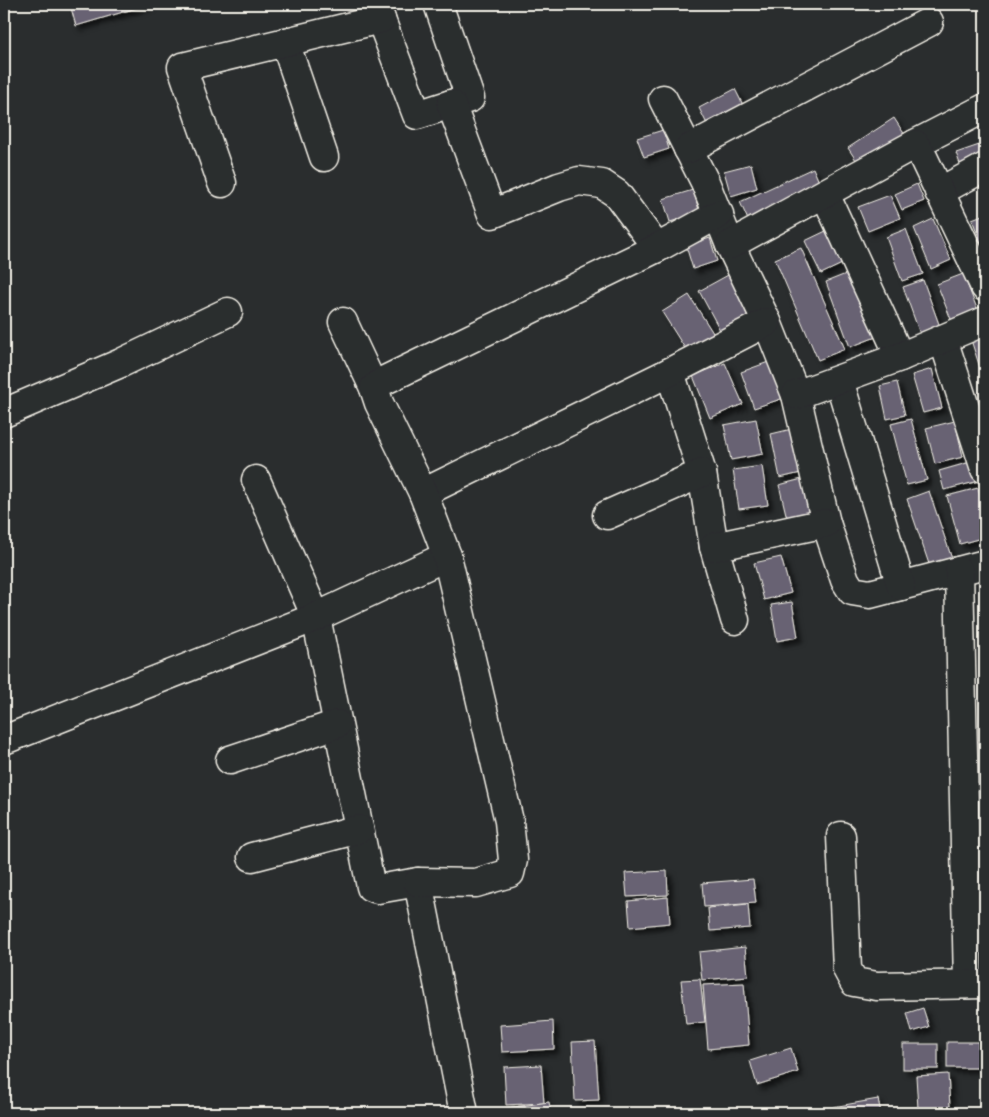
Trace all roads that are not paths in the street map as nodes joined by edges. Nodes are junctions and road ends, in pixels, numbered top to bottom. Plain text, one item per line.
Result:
1 (438, 4) edge
2 (378, 11) edge
3 (929, 22) dead end
4 (285, 42) junction
5 (663, 100) dead end
6 (451, 104) junction
7 (985, 108) edge
8 (915, 144) junction
9 (688, 149) junction
10 (324, 157) dead end
11 (985, 167) edge
12 (222, 184) dead end
13 (939, 192) junction
14 (825, 194) junction
15 (719, 214) junction
16 (975, 239) edge
17 (730, 245) junction
18 (657, 248) junction
19 (985, 287) edge
20 (228, 312) dead end
21 (985, 321) edge
22 (343, 322) dead end
23 (767, 322) junction
24 (943, 339) junction
25 (900, 357) junction
26 (670, 372) junction
27 (839, 380) junction
28 (374, 388) junction
29 (796, 395) junction
30 (4, 413) edge
31 (985, 469) edge
32 (702, 473) junction
33 (256, 480) dead end
34 (423, 494) junction
35 (607, 515) dead end
36 (826, 523) junction
37 (714, 547) junction
38 (447, 556) junction
39 (985, 564) edge
40 (959, 571) junction
41 (901, 586) junction
42 (316, 617) junction
43 (735, 620) dead end
44 (338, 724) junction
45 (4, 740) edge
46 (230, 760) dead end
47 (359, 829) junction
48 (840, 836) dead end
49 (252, 857) dead end
50 (418, 882) junction
51 (977, 984) edge
52 (464, 1113) edge

1 - 6 street
2 - 4 street
2 - 6 street
3 - 9 street
4 - 10 street
4 - 12 street
5 - 9 street
6 - 18 street
7 - 8 street
8 - 13 street
8 - 14 street
9 - 15 street
11 - 13 street
13 - 16 street
14 - 17 street
14 - 25 street
15 - 17 street
15 - 18 street
16 - 19 street
17 - 23 street
18 - 28 street
20 - 30 street
21 - 24 street
22 - 28 street
23 - 26 street
23 - 29 street
24 - 25 street
24 - 31 street
25 - 27 street
26 - 32 street
26 - 34 street
27 - 29 street
27 - 41 street
28 - 34 street
29 - 36 street
32 - 35 street
32 - 37 street
33 - 42 street
34 - 38 street
36 - 37 street
36 - 41 street
37 - 43 street
38 - 42 street
38 - 50 street
39 - 40 street
40 - 41 street
40 - 51 street
42 - 44 street
42 - 45 street
44 - 46 street
44 - 47 street
47 - 49 street
47 - 50 street
48 - 51 street
50 - 52 street

